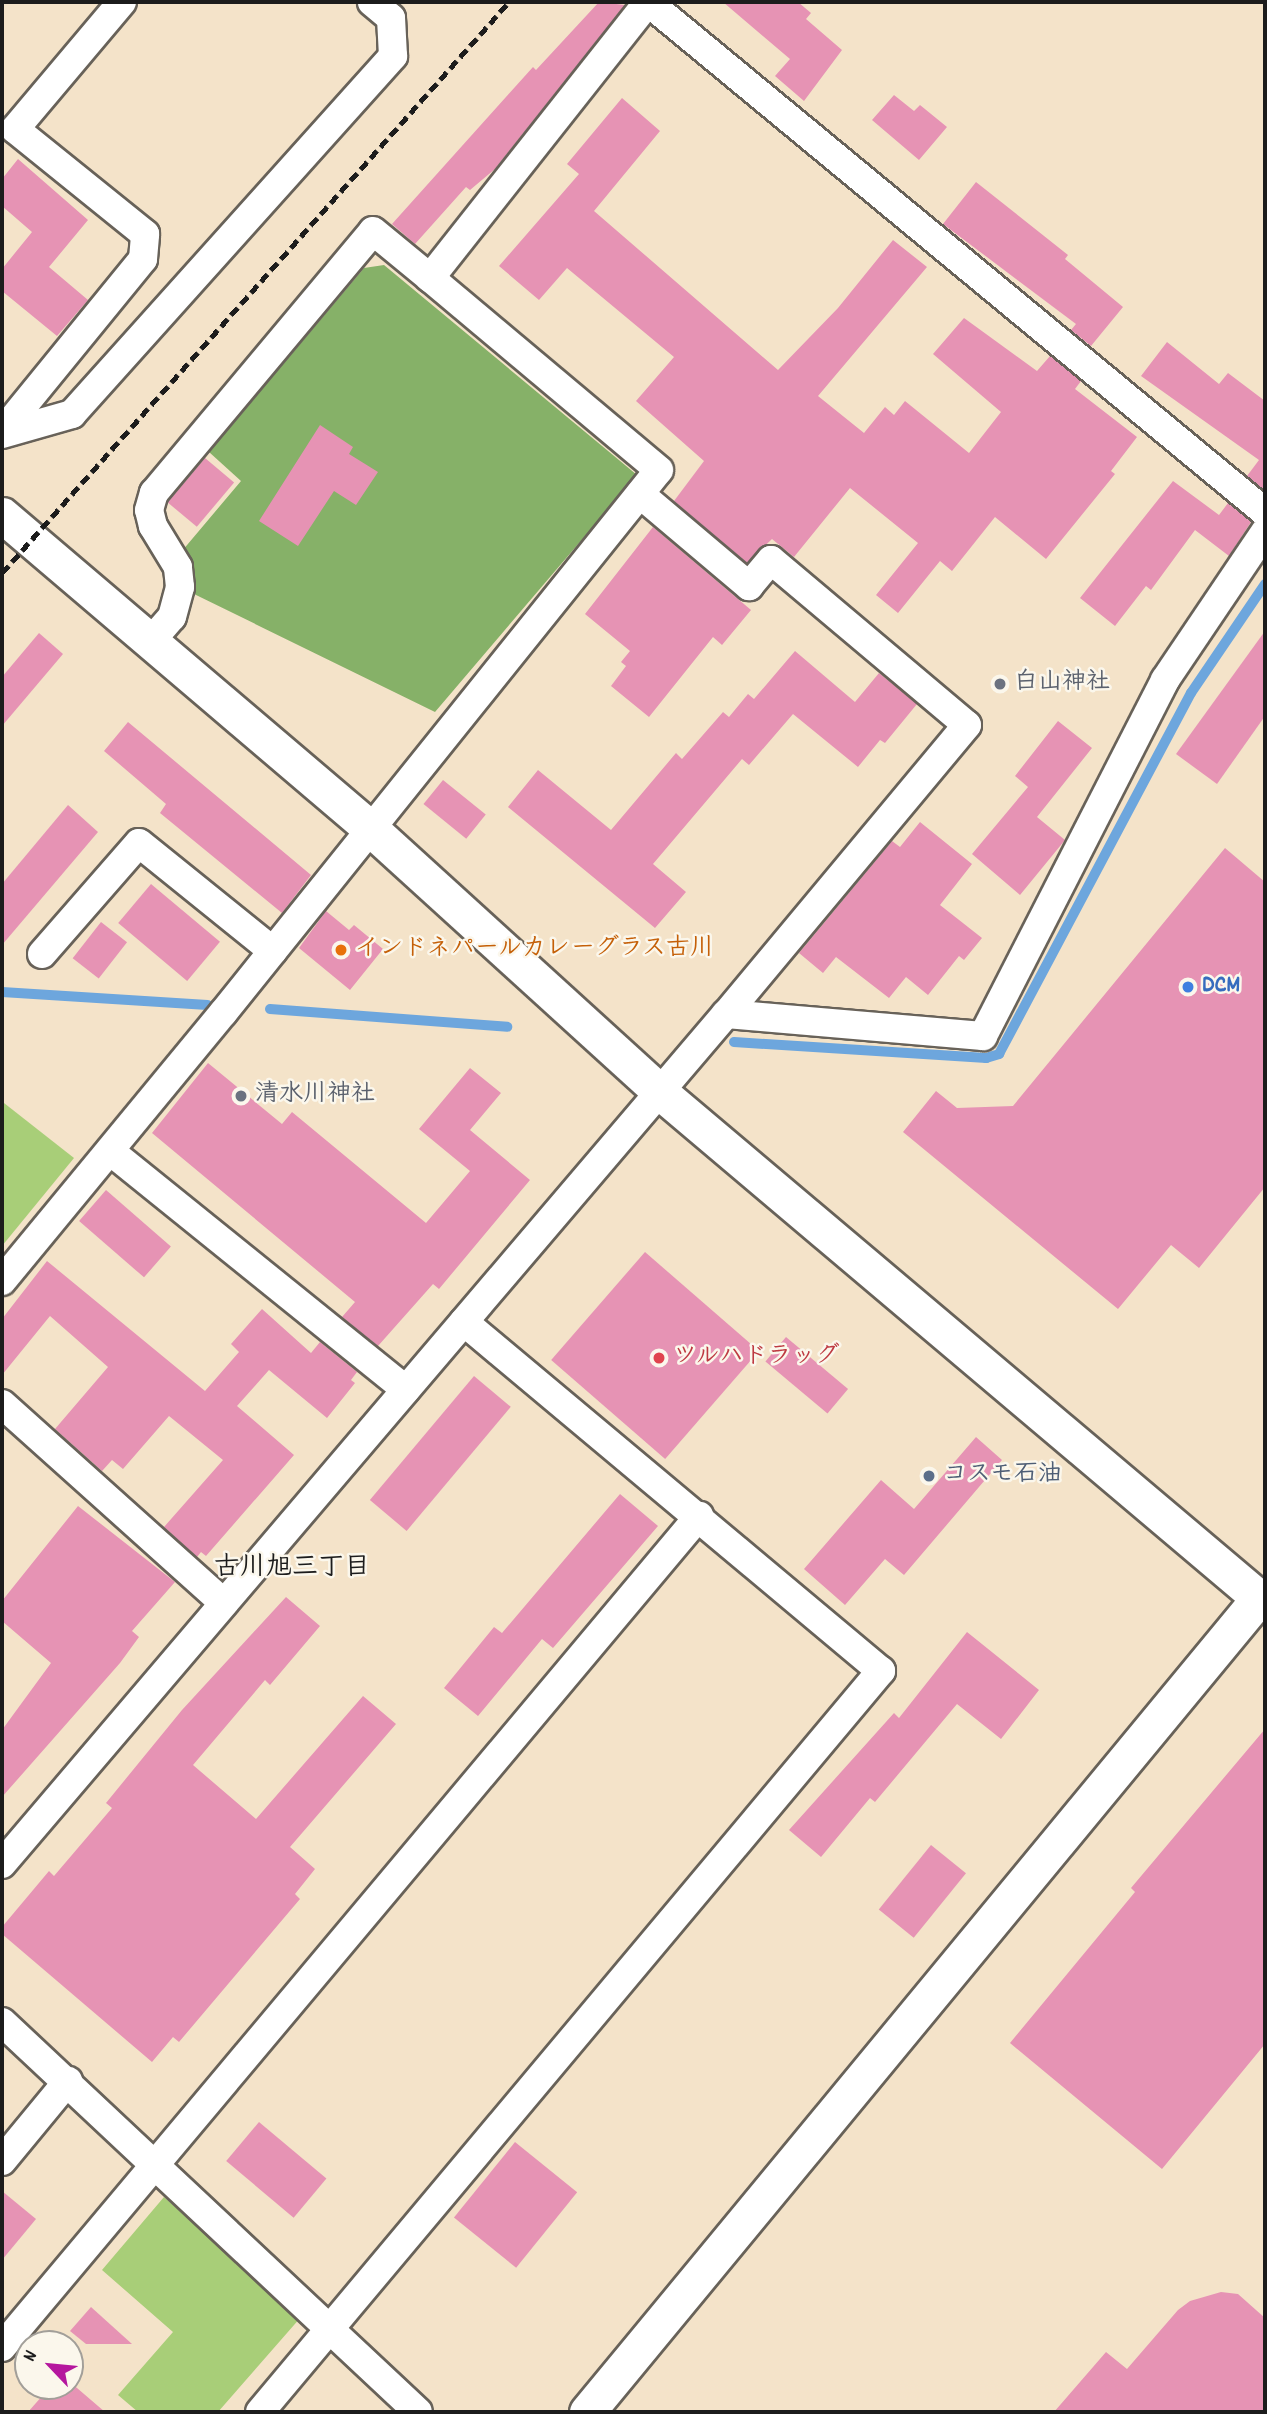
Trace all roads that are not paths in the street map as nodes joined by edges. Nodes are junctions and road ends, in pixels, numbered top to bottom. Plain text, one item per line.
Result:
1 (122, 2) edge
2 (372, 2) edge
3 (648, 2) edge
4 (430, 278) junction
5 (2, 433) edge
6 (640, 494) junction
7 (1265, 512) edge
8 (2, 515) edge
9 (1265, 532) edge
10 (150, 642) junction
11 (371, 829) junction
12 (273, 951) junction
13 (42, 954) dead end
14 (726, 1014) junction
15 (660, 1092) junction
16 (110, 1151) junction
17 (2, 1281) edge
18 (464, 1321) junction
19 (406, 1390) junction
20 (2, 1404) edge
21 (699, 1516) junction
22 (1263, 1597) edge
23 (224, 1604) junction
24 (2, 1864) edge
25 (2, 2022) edge
26 (68, 2081) junction
27 (2, 2161) edge
28 (156, 2163) junction
29 (331, 2329) junction
30 (2, 2347) edge
31 (260, 2412) edge
32 (418, 2412) edge
33 (587, 2412) edge

1 - 5 street
2 - 5 street
3 - 4 street
3 - 7 street
4 - 6 street
4 - 10 street
6 - 11 street
6 - 14 street
8 - 10 street
9 - 14 street
10 - 11 street
11 - 12 street
11 - 15 street
12 - 13 street
12 - 16 street
14 - 15 street
15 - 18 street
15 - 22 street
16 - 17 street
16 - 19 street
18 - 19 street
18 - 21 street
19 - 23 street
20 - 23 street
21 - 28 street
21 - 29 street
22 - 33 street
23 - 24 street
25 - 26 street
26 - 27 street
26 - 28 street
28 - 29 street
28 - 30 street
29 - 31 street
29 - 32 street

